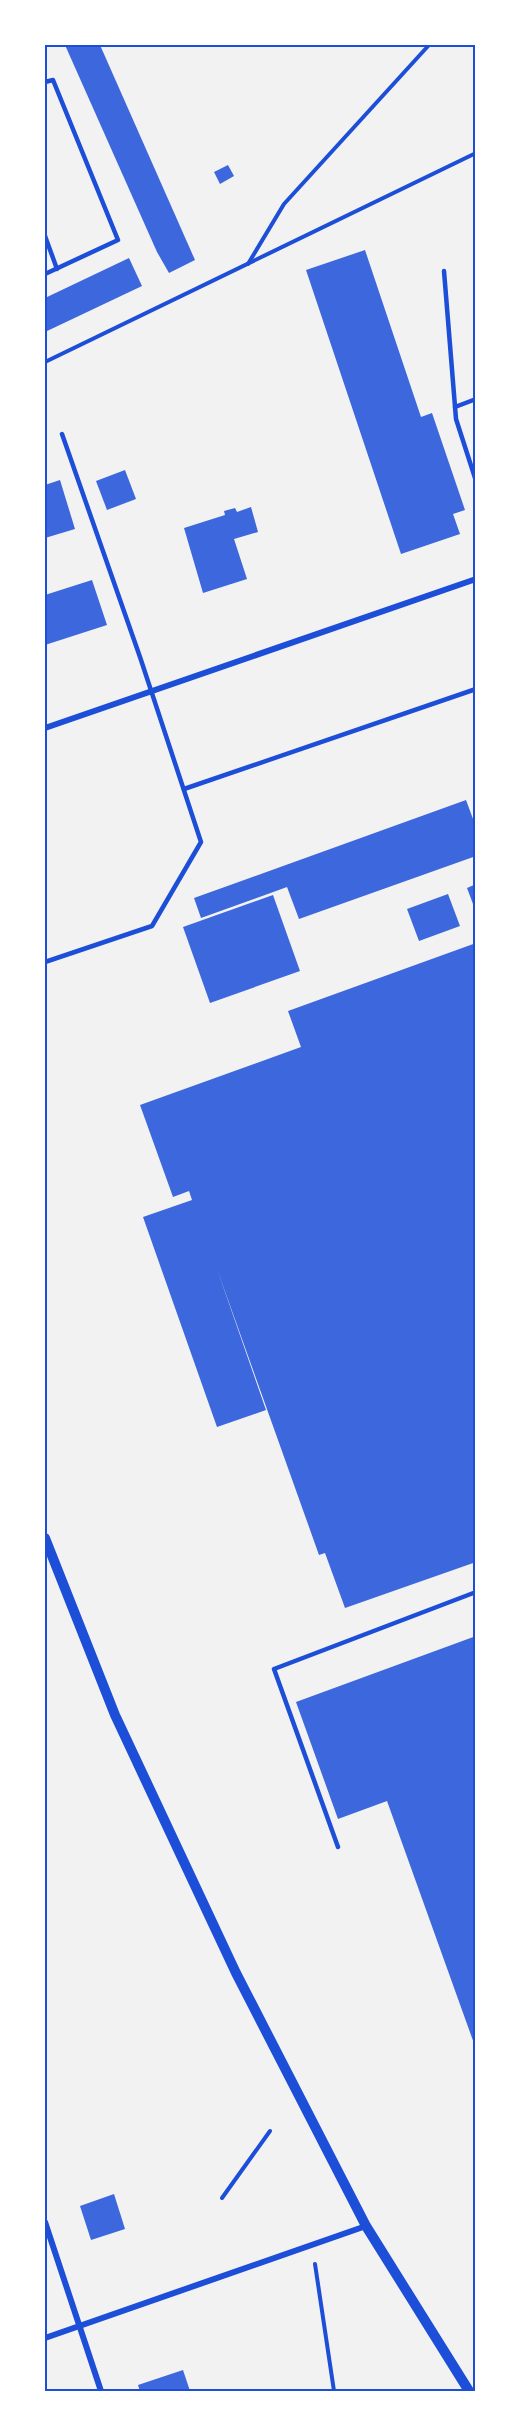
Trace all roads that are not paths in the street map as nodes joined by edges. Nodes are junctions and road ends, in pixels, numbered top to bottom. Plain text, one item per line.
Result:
1 (45, 82) edge
2 (45, 236) edge
3 (57, 269) junction
4 (444, 271) dead end
5 (45, 274) edge
6 (476, 399) edge
7 (455, 407) junction
8 (62, 434) dead end
9 (476, 481) edge
10 (476, 579) edge
11 (476, 688) edge
12 (151, 691) junction
13 (45, 728) edge
14 (184, 789) junction
15 (45, 962) edge
16 (45, 1538) edge
17 (476, 1592) edge
18 (338, 1846) dead end
19 (45, 2222) edge
20 (366, 2226) junction
21 (79, 2326) junction
22 (45, 2338) edge
23 (101, 2391) edge
24 (469, 2391) edge

1 - 3 lane
2 - 3 lane
3 - 5 lane
4 - 7 lane
6 - 7 lane
7 - 9 lane
8 - 12 lane
10 - 12 street
11 - 14 lane
12 - 13 street
12 - 14 lane
14 - 15 lane
16 - 20 street
17 - 18 lane
19 - 21 street
20 - 21 street
20 - 24 street
21 - 22 street
21 - 23 street

